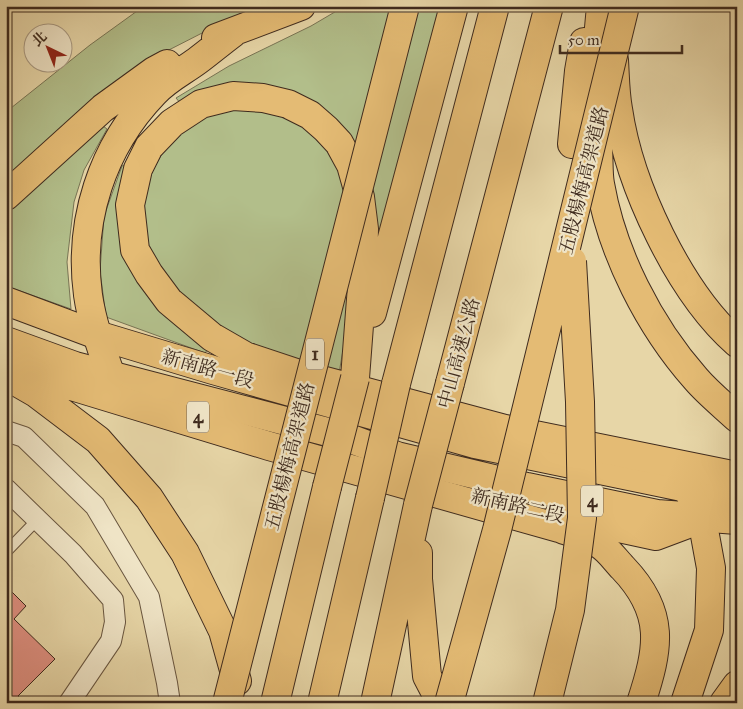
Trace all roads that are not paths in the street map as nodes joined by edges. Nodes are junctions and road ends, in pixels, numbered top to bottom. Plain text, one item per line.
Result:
1 (302, 6) edge
2 (405, 6) edge
3 (454, 6) edge
4 (495, 6) edge
5 (548, 6) edge
6 (590, 6) edge
7 (601, 6) edge
8 (614, 6) edge
9 (626, 6) edge
10 (232, 33) junction
11 (6, 196) edge
12 (6, 301) edge
13 (97, 335) junction
14 (6, 341) edge
15 (737, 343) edge
16 (6, 354) edge
17 (6, 363) edge
18 (6, 376) edge
19 (111, 376) junction
20 (355, 378) junction
21 (737, 418) edge
22 (6, 431) edge
23 (394, 465) junction
24 (737, 476) edge
25 (737, 481) edge
26 (687, 488) junction
27 (6, 489) edge
28 (737, 495) edge
29 (418, 505) junction
30 (702, 519) junction
31 (37, 520) junction
32 (737, 520) edge
33 (737, 540) edge
34 (6, 552) edge
35 (737, 686) edge
36 (69, 703) edge
37 (170, 703) edge
38 (227, 703) edge
39 (240, 703) edge
40 (275, 703) edge
41 (322, 703) edge
42 (376, 703) edge
43 (441, 703) edge
44 (449, 703) edge
45 (547, 703) edge
46 (641, 703) edge
47 (685, 703) edge
48 (724, 703) edge

1 - 10 main road
2 - 38 main road, 五股楊梅高架道路 / 1, bridge
3 - 20 main road
4 - 41 main road, bridge
5 - 29 main road, 中山高速公路, bridge
6 - 45 main road, bridge
7 - 21 main road
8 - 15 main road
9 - 44 main road, 五股楊梅高架道路, bridge
10 - 11 main road
10 - 13 main road
12 - 13 main road, 新南路一段 / 4
13 - 19 main road
13 - 26 main road, 新南路一段 / 4
14 - 19 main road, 新南路一段 / 4
16 - 23 main road, 4
17 - 46 main road
18 - 39 main road
19 - 23 main road, 新南路一段 / 4
20 - 24 main road
20 - 40 main road, bridge
22 - 37 street
23 - 30 main road, 新南路二段 / 4
23 - 30 main road, 新南路二段 / 4
25 - 26 main road, 4
26 - 28 main road, 4
26 - 30 main road
27 - 31 street
29 - 42 main road, 中山高速公路
29 - 43 main road
30 - 32 main road, 4
30 - 33 main road, 4
30 - 47 main road
31 - 34 lane
31 - 36 street
35 - 48 main road

